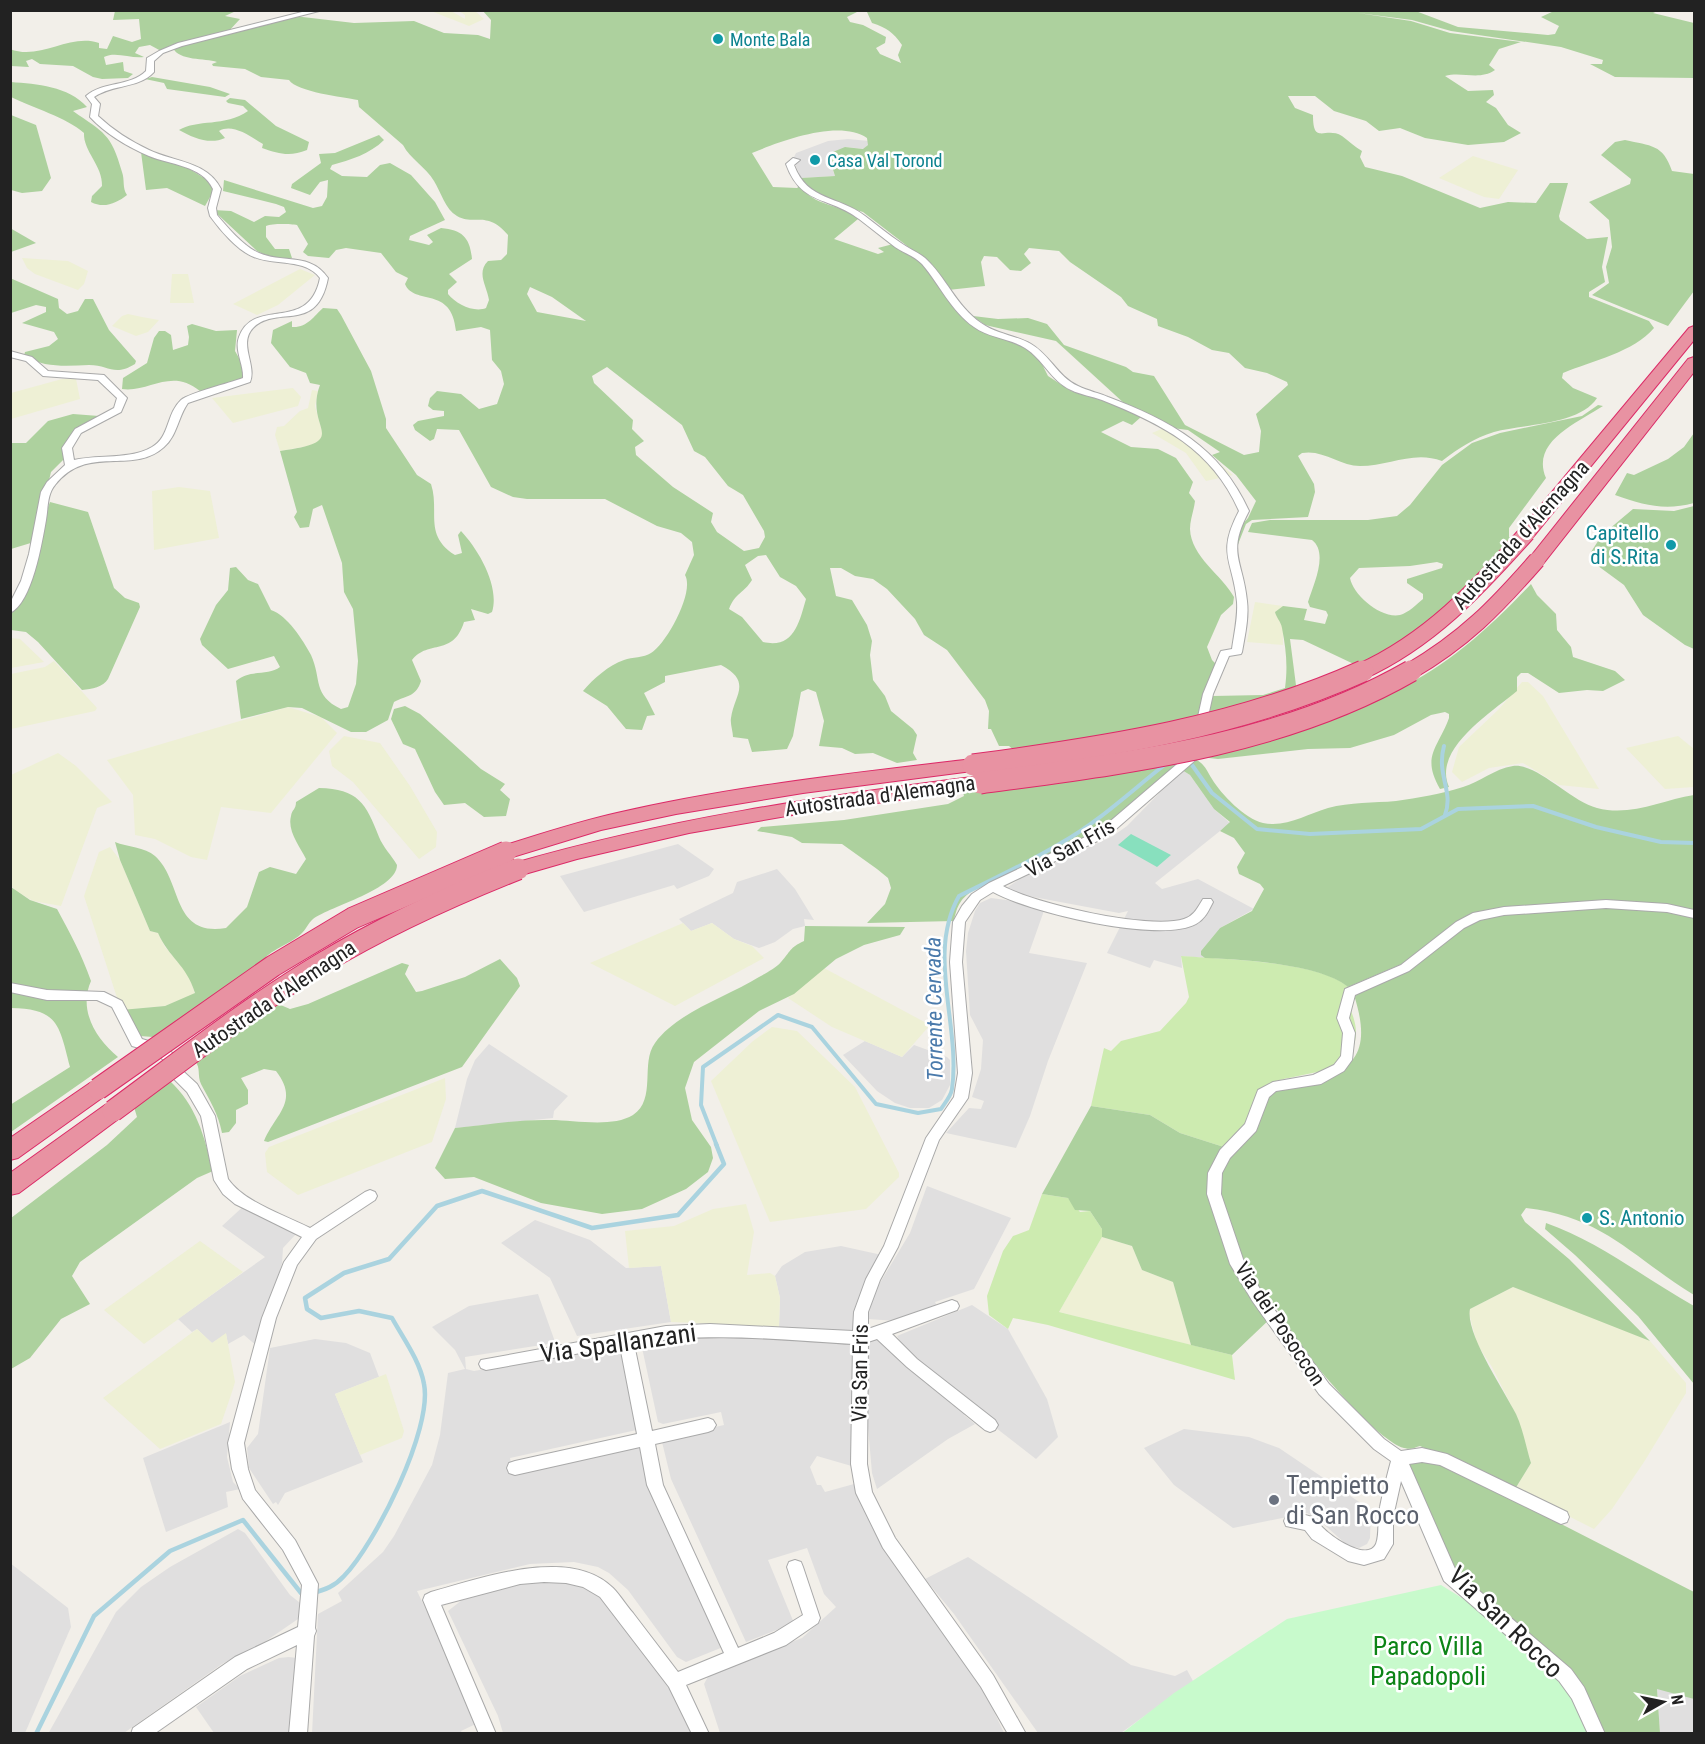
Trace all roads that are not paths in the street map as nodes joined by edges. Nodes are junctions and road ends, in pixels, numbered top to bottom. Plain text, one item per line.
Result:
1 (320, 10) edge
2 (796, 160) dead end
3 (1695, 331) edge
4 (10, 354) edge
5 (1695, 362) edge
6 (70, 466) junction
7 (10, 610) edge
8 (977, 774) junction
9 (512, 861) junction
10 (993, 886) junction
11 (1207, 902) dead end
12 (1695, 914) edge
13 (10, 987) edge
14 (10, 1151) edge
15 (10, 1186) edge
16 (370, 1196) dead end
17 (311, 1236) junction
18 (952, 1306) dead end
19 (880, 1332) junction
20 (859, 1338) junction
21 (626, 1339) junction
22 (486, 1364) dead end
23 (708, 1425) dead end
24 (990, 1425) dead end
25 (646, 1439) junction
26 (1399, 1458) junction
27 (515, 1468) dead end
28 (1561, 1517) dead end
29 (1292, 1521) dead end
30 (795, 1567) dead end
31 (308, 1631) junction
32 (734, 1658) junction
33 (675, 1681) junction
34 (139, 1734) edge
35 (298, 1734) edge
36 (488, 1734) edge
37 (701, 1734) edge
38 (1018, 1734) edge
39 (1597, 1734) edge

1 - 6 street
2 - 10 street, Via San Fris
3 - 8 highway, Autostrada d'Alemagna, bridge
4 - 6 street
5 - 8 highway, Autostrada d'Alemagna, bridge
6 - 7 street
8 - 9 highway, Autostrada d'Alemagna
9 - 14 highway, Autostrada d'Alemagna, bridge
9 - 15 highway, Autostrada d'Alemagna, bridge
10 - 11 street
10 - 20 street, Via San Fris
12 - 26 street, Via dei Posoccon
13 - 17 street
16 - 17 street
17 - 31 street
18 - 19 street, Via Spallanzani
19 - 20 street, Via Spallanzani
19 - 24 street
20 - 21 street, Via Spallanzani
20 - 38 street, Via San Fris
21 - 22 street, Via Spallanzani
21 - 25 street
23 - 25 street
25 - 27 street
25 - 32 street
26 - 28 street
26 - 29 street
26 - 39 street, Via San Rocco
30 - 32 street
31 - 34 street
31 - 35 street
32 - 33 street
33 - 36 street
33 - 37 street

